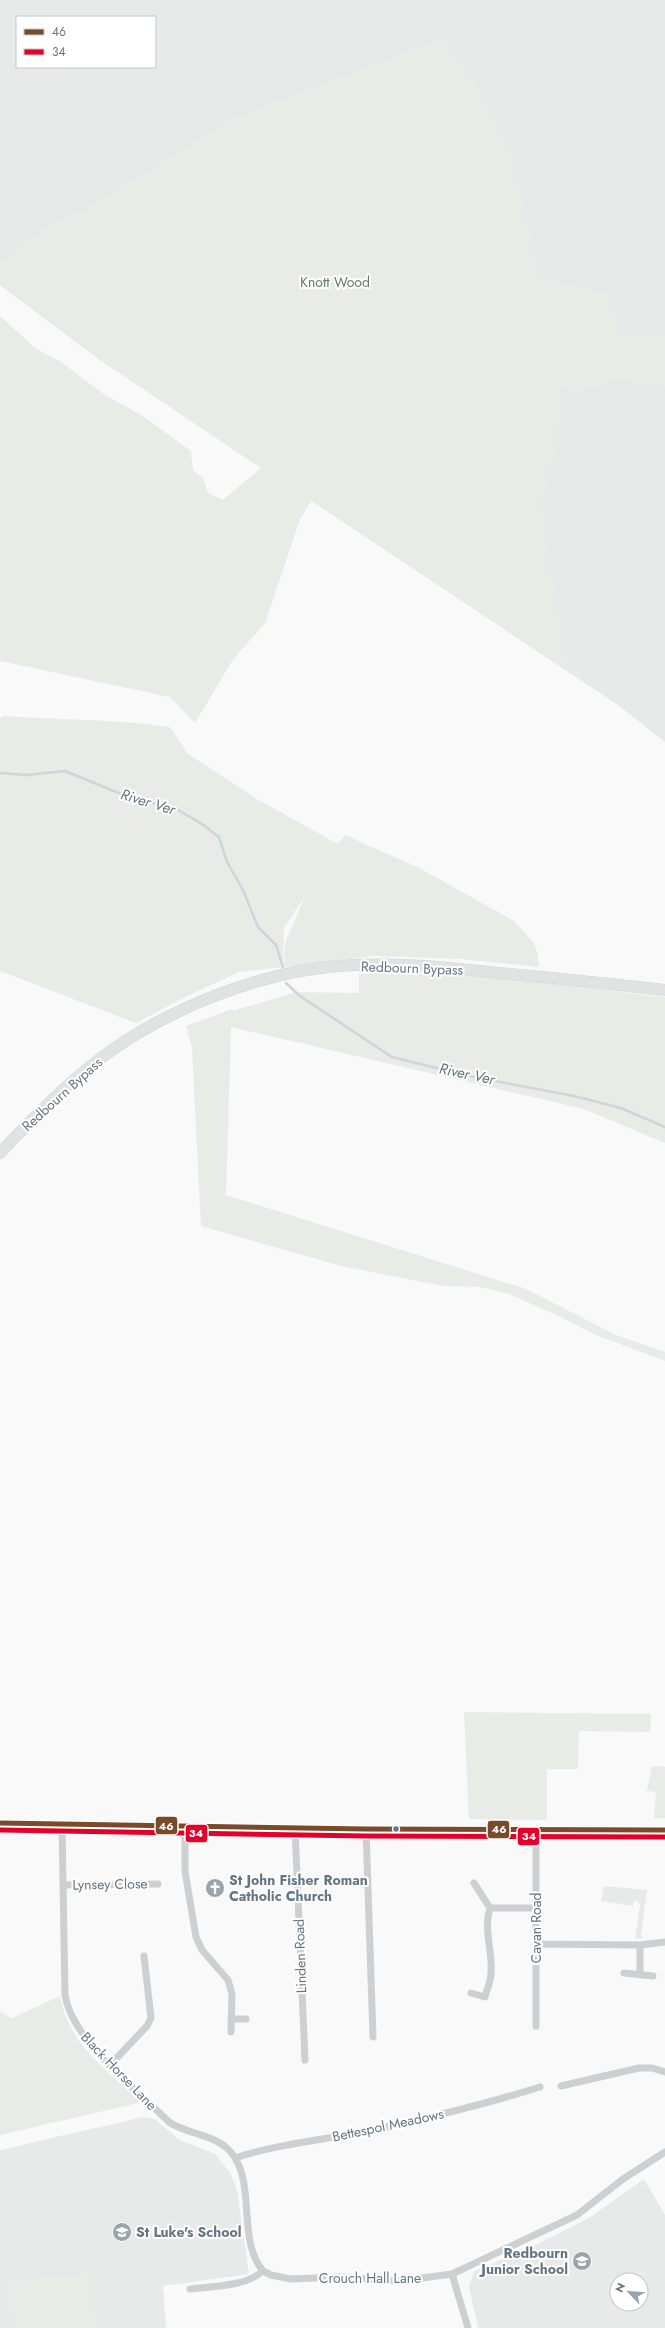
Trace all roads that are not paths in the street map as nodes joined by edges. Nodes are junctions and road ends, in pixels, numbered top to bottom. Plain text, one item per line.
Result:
1 (665, 990) edge
2 (0, 1152) edge
3 (0, 1822) edge
4 (62, 1824) junction
5 (184, 1825) junction
6 (295, 1828) junction
7 (366, 1829) junction
8 (536, 1829) junction
9 (665, 1830) edge
10 (474, 1883) dead end
11 (158, 1884) dead end
12 (63, 1885) junction
13 (490, 1908) junction
14 (536, 1908) junction
15 (665, 1942) edge
16 (536, 1944) junction
17 (640, 1945) junction
18 (144, 1956) dead end
19 (624, 1973) dead end
20 (640, 1975) junction
21 (652, 1976) dead end
22 (471, 1993) dead end
23 (231, 2019) junction
24 (246, 2019) dead end
25 (536, 2026) dead end
26 (231, 2032) dead end
27 (373, 2037) dead end
28 (305, 2060) dead end
29 (110, 2065) junction
30 (665, 2072) edge
31 (561, 2086) dead end
32 (540, 2088) dead end
33 (665, 2152) edge
34 (235, 2158) junction
35 (263, 2271) junction
36 (452, 2274) junction
37 (190, 2289) dead end
38 (468, 2328) edge

1 - 2 main road, Redbourn Bypass
3 - 4 street
4 - 5 street
4 - 12 street, Black Horse Lane
5 - 6 street
5 - 23 street
6 - 7 street
6 - 28 street, Linden Road
7 - 8 street
7 - 27 street
8 - 9 street
8 - 14 street, Cavan Road
10 - 13 street
11 - 12 street, Lynsey Close
12 - 29 street, Black Horse Lane
13 - 14 street
13 - 22 street
14 - 16 street, Cavan Road
15 - 17 street
16 - 17 street
16 - 25 street, Cavan Road
17 - 20 street
18 - 29 street
19 - 20 street
20 - 21 street
23 - 24 street
23 - 26 street
29 - 34 street, Black Horse Lane
30 - 31 street
32 - 34 street, Bettespol Meadows
33 - 36 street, Crouch Hall Lane
34 - 35 street, Black Horse Lane
35 - 36 street, Crouch Hall Lane
35 - 37 street
36 - 38 street

